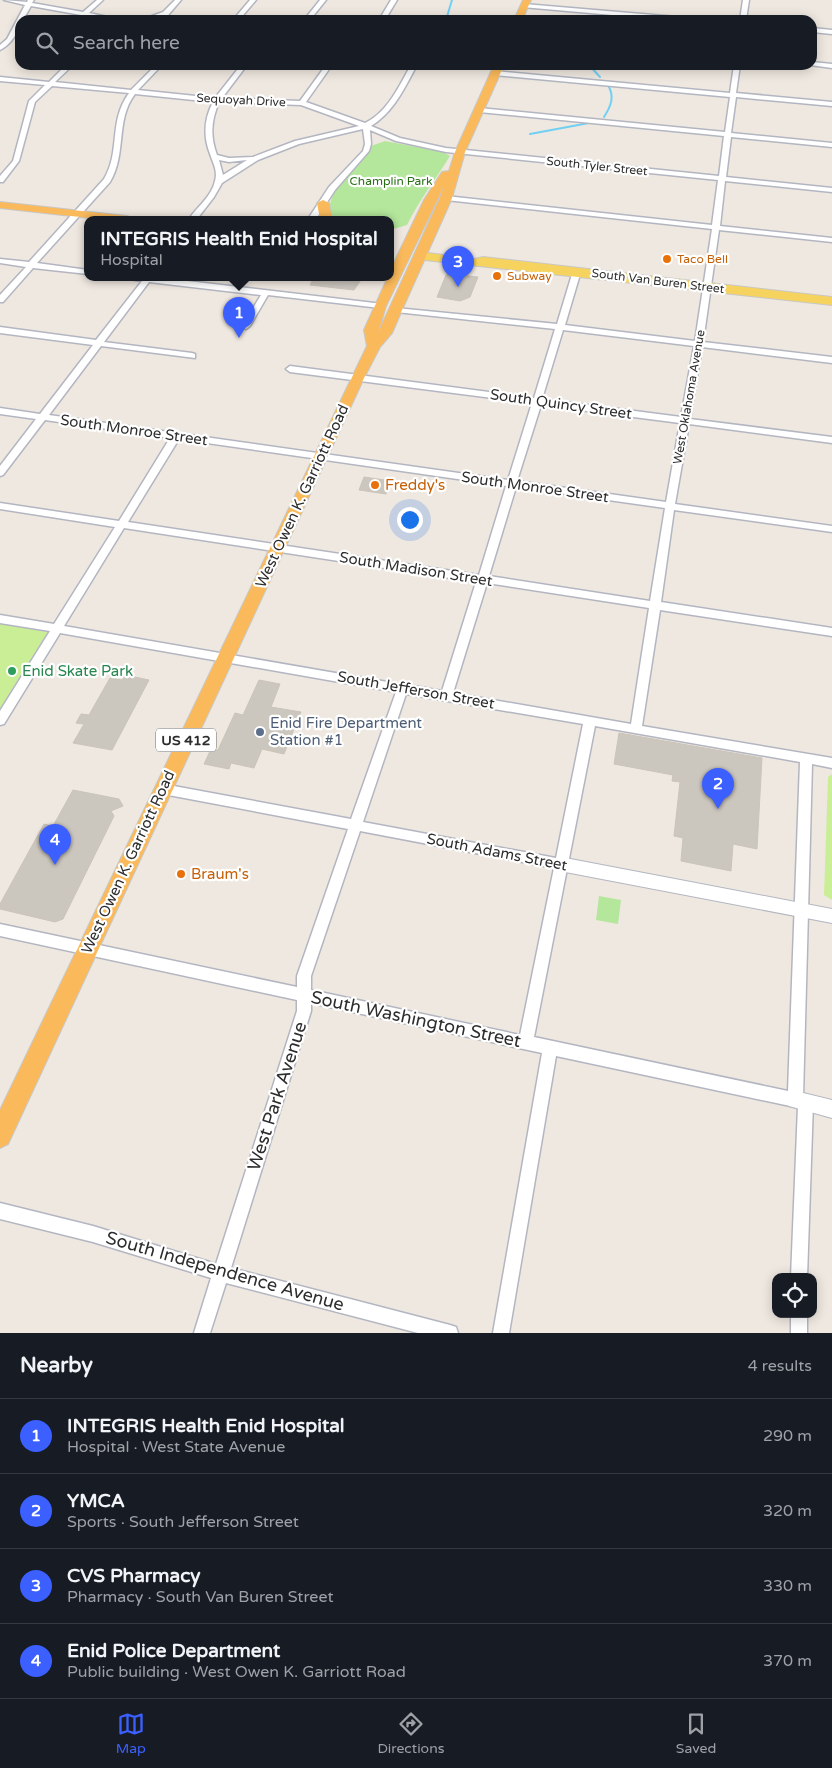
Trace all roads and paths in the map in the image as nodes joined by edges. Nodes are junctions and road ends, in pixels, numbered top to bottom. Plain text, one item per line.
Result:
1 (7, 0) edge
2 (100, 0) edge
3 (178, 0) edge
4 (254, 0) edge
5 (323, 0) edge
6 (394, 0) edge
7 (746, 0) edge
8 (30, 2) edge
9 (526, 3) edge
10 (85, 13) junction
11 (165, 13) joint
12 (23, 15) edge
13 (95, 15) edge
14 (159, 15) edge
15 (240, 15) edge
16 (311, 15) edge
17 (385, 15) edge
18 (520, 15) edge
19 (641, 15) edge
20 (744, 15) edge
21 (15, 29) edge
22 (817, 30) edge
23 (832, 32) edge
24 (0, 48) edge
25 (817, 64) edge
26 (832, 66) edge
27 (64, 70) edge
28 (154, 70) edge
29 (240, 70) edge
30 (325, 70) edge
31 (411, 70) edge
32 (497, 70) edge
33 (506, 70) edge
34 (735, 70) edge
35 (0, 79) edge
36 (49, 84) junction
37 (132, 93) junction
38 (732, 95) junction
39 (216, 100) junction
40 (302, 103) junction
41 (832, 104) edge
42 (479, 110) junction
43 (366, 126) junction
44 (726, 134) junction
45 (392, 138) junction
46 (367, 141) junction
47 (832, 144) edge
48 (460, 152) junction
49 (257, 156) junction
50 (215, 157) junction
51 (723, 178) junction
52 (0, 180) edge
53 (219, 182) junction
54 (832, 190) edge
55 (446, 198) junction
56 (323, 203) junction
57 (0, 205) edge
58 (78, 214) junction
59 (98, 216) edge
60 (195, 216) edge
61 (314, 216) edge
62 (325, 216) edge
63 (716, 228) junction
64 (832, 240) edge
65 (394, 247) edge
66 (405, 251) junction
67 (394, 252) edge
68 (421, 253) junction
69 (0, 261) edge
70 (32, 265) junction
71 (577, 271) junction
72 (84, 272) edge
73 (394, 275) edge
74 (147, 281) edge
75 (171, 281) edge
76 (391, 281) edge
77 (708, 286) junction
78 (265, 294) junction
79 (0, 300) edge
80 (832, 301) edge
81 (380, 306) junction
82 (396, 310) junction
83 (246, 326) dead end
84 (559, 326) junction
85 (0, 330) edge
86 (98, 343) junction
87 (698, 343) junction
88 (374, 346) junction
89 (192, 356) dead end
90 (832, 360) edge
91 (290, 369) dead end
92 (357, 378) junction
93 (537, 400) junction
94 (0, 411) edge
95 (43, 416) junction
96 (686, 420) junction
97 (176, 436) junction
98 (832, 440) edge
99 (321, 457) junction
100 (0, 473) edge
101 (511, 484) junction
102 (0, 506) edge
103 (670, 506) junction
104 (121, 525) junction
105 (832, 529) edge
106 (278, 548) junction
107 (482, 579) junction
108 (655, 605) junction
109 (0, 619) edge
110 (57, 628) junction
111 (832, 632) edge
112 (226, 657) junction
113 (403, 687) junction
114 (447, 695) junction
115 (0, 721) edge
116 (590, 721) junction
117 (636, 729) junction
118 (806, 758) junction
119 (832, 763) edge
120 (163, 789) junction
121 (355, 825) junction
122 (560, 864) junction
123 (803, 910) junction
124 (832, 916) edge
125 (0, 930) edge
126 (86, 950) junction
127 (304, 994) junction
128 (526, 1043) junction
129 (550, 1048) junction
130 (801, 1102) junction
131 (832, 1109) edge
132 (0, 1136) edge
133 (0, 1211) edge
134 (220, 1273) junction
135 (799, 1273) edge
136 (799, 1318) edge
137 (202, 1333) edge
138 (450, 1333) edge
139 (502, 1333) edge
140 (799, 1333) edge

1 - 8 street
2 - 10 street
3 - 11 street
4 - 15 street
5 - 16 street
6 - 17 street
7 - 20 street
8 - 10 street
8 - 12 street
9 - 18 highway
9 - 19 street
10 - 13 street
11 - 14 street
21 - 24 street
22 - 23 street
25 - 26 street
27 - 36 street
28 - 37 street
29 - 39 street
30 - 40 street
31 - 43 street
32 - 42 highway, West Owen K. Garriott Road
33 - 38 street
34 - 38 street, West Oklahoma Avenue
35 - 36 street, Sequoyah Drive
36 - 37 street, Sequoyah Drive
36 - 52 street
37 - 39 street, Sequoyah Drive
37 - 58 street
38 - 41 street
38 - 44 street, West Oklahoma Avenue
39 - 40 street, Sequoyah Drive
39 - 50 street
40 - 43 street, Sequoyah Drive
42 - 44 street
42 - 48 highway, West Owen K. Garriott Road
43 - 45 street, South Tyler Street
43 - 46 street
43 - 49 street
44 - 47 street
44 - 51 street, West Oklahoma Avenue
45 - 46 street
45 - 48 street, South Tyler Street
46 - 56 street
48 - 51 street, South Tyler Street
48 - 55 highway, West Owen K. Garriott Road
48 - 66 highway, West Owen K. Garriott Road
49 - 50 street
49 - 53 street
50 - 53 street
51 - 54 street, South Tyler Street
51 - 63 street, West Oklahoma Avenue
53 - 60 street
55 - 63 street
55 - 68 highway, West Owen K. Garriott Road
56 - 61 street
56 - 62 highway
57 - 58 highway
58 - 59 highway
58 - 70 street
63 - 64 street
63 - 77 street, West Oklahoma Avenue
65 - 66 highway, South Van Buren Street
66 - 67 highway, South Van Buren Street
66 - 68 highway, South Van Buren Street
66 - 73 highway, West Owen K. Garriott Road / US 412
68 - 71 main road, South Van Buren Street
68 - 82 highway, West Owen K. Garriott Road / US 412
69 - 70 street
70 - 72 street
70 - 79 street
71 - 77 main road, South Van Buren Street
71 - 84 street
74 - 86 street
75 - 78 street
76 - 81 highway, West Owen K. Garriott Road / US 412
77 - 80 main road, South Van Buren Street
77 - 87 street, West Oklahoma Avenue
78 - 81 street
78 - 83 street
81 - 88 highway, West Owen K. Garriott Road / US 412
82 - 84 street
82 - 88 highway, West Owen K. Garriott Road / US 412
84 - 87 street
84 - 93 street
85 - 86 street
86 - 89 street
86 - 95 street
87 - 90 street
87 - 96 street, West Oklahoma Avenue
88 - 92 highway, West Owen K. Garriott Road / US 412
91 - 92 street, South Quincy Street
92 - 93 street, South Quincy Street
92 - 99 highway, West Owen K. Garriott Road / US 412
93 - 96 street, South Quincy Street
93 - 101 street
94 - 95 street, South Monroe Street
95 - 97 street, South Monroe Street
95 - 100 street
96 - 98 street, South Quincy Street
96 - 103 street, West Oklahoma Avenue
97 - 99 street, South Monroe Street
97 - 104 street
99 - 101 street, South Monroe Street
99 - 106 highway, West Owen K. Garriott Road / US 412
101 - 103 street, South Monroe Street
101 - 107 street
102 - 104 street, South Madison Street
103 - 105 street, South Monroe Street
103 - 108 street, West Oklahoma Avenue
104 - 106 street, South Madison Street
104 - 110 street
106 - 107 street, South Madison Street
106 - 112 highway, West Owen K. Garriott Road / US 412
107 - 108 street, South Madison Street
107 - 114 street
108 - 111 street, South Madison Street
108 - 117 street, West Oklahoma Avenue
109 - 110 street, South Jefferson Street
110 - 112 street, South Jefferson Street
110 - 115 street
112 - 113 street, South Jefferson Street
112 - 120 highway, West Owen K. Garriott Road / US 412
113 - 114 street, South Jefferson Street
113 - 121 street, West Park Avenue
114 - 116 street, South Jefferson Street
116 - 117 street, South Jefferson Street
116 - 122 street
117 - 118 street, South Jefferson Street
118 - 119 street, South Jefferson Street
118 - 123 street
120 - 121 street, South Adams Street
120 - 126 highway, West Owen K. Garriott Road / US 412
121 - 122 street, South Adams Street
121 - 127 street, West Park Avenue
122 - 123 street, South Adams Street
122 - 128 street
123 - 124 street, South Adams Street
123 - 130 street
125 - 126 street, South Washington Street
126 - 127 street, South Washington Street
126 - 132 highway, West Owen K. Garriott Road / US 412
127 - 128 street, South Washington Street
127 - 134 street, West Park Avenue
128 - 129 street, South Washington Street
129 - 130 street, South Washington Street
129 - 139 street
130 - 131 street, South Washington Street
130 - 135 street
133 - 134 street, South Independence Avenue
134 - 137 street, West Park Avenue
134 - 138 street, South Independence Avenue
136 - 140 street

